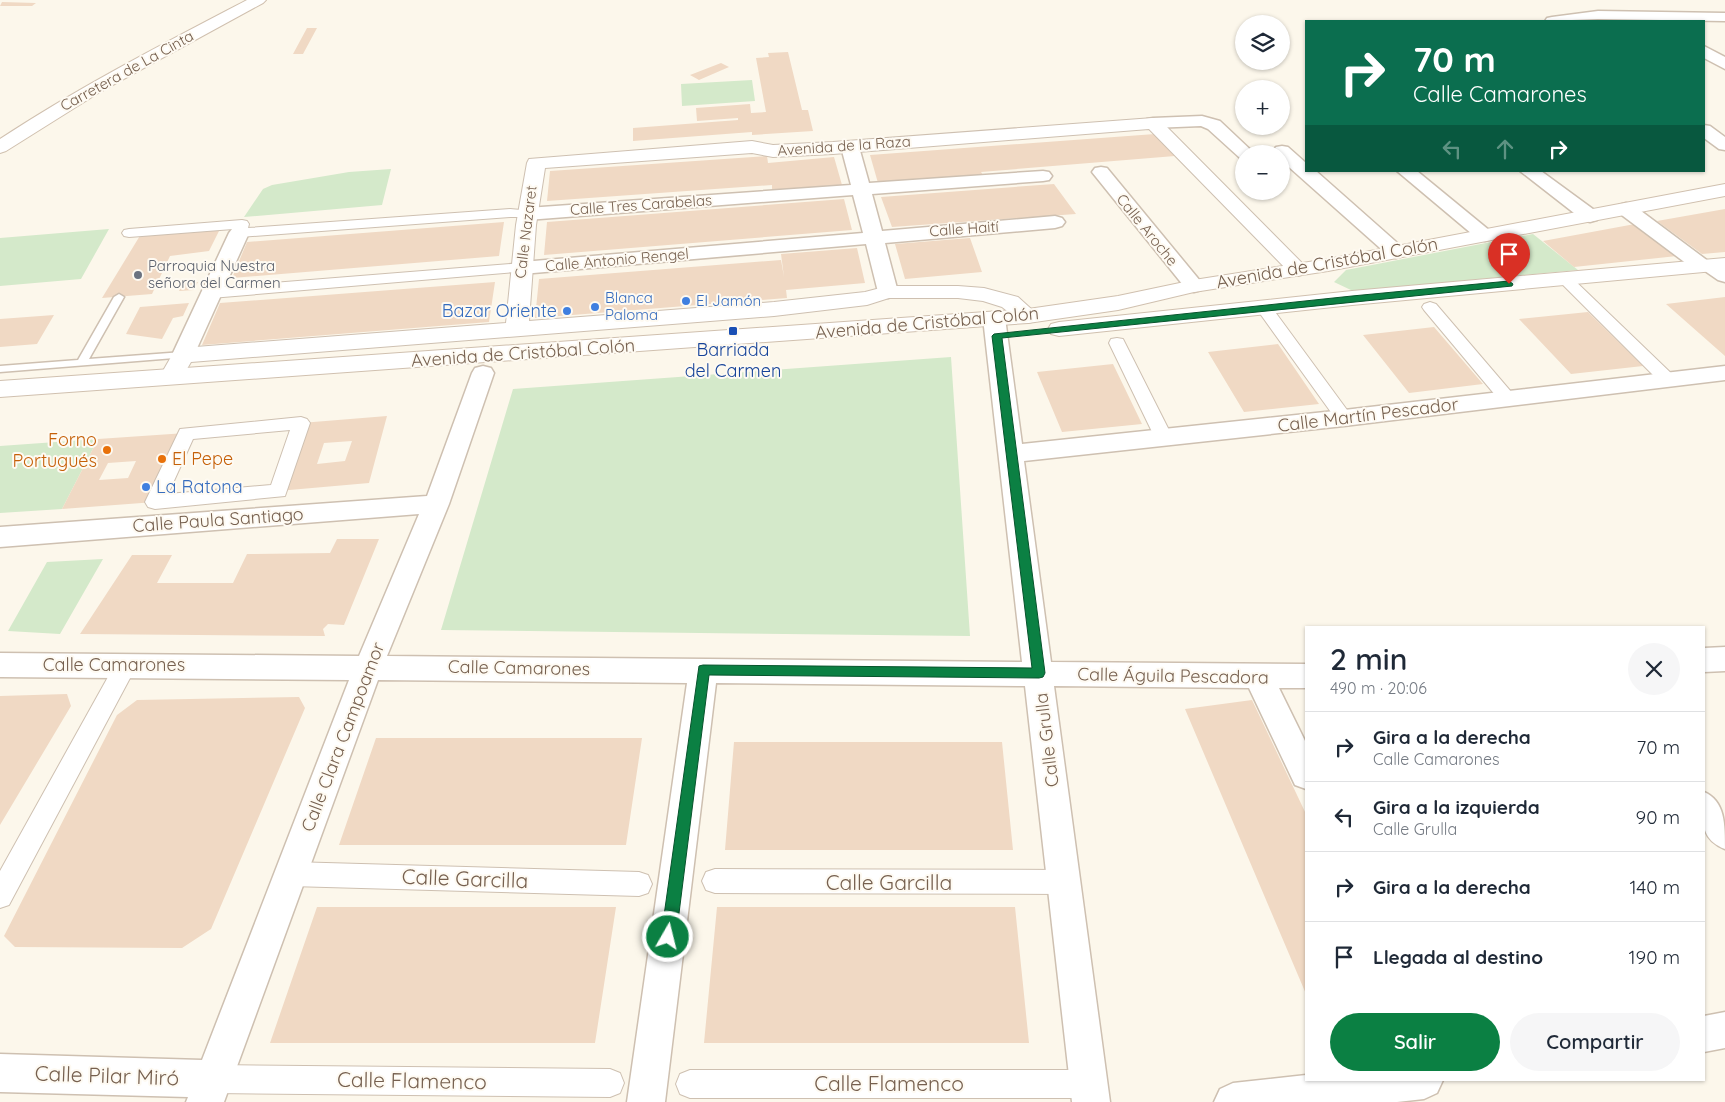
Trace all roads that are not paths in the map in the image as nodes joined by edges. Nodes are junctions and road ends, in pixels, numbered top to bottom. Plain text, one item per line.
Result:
1 (258, 0) edge
2 (1725, 18) edge
3 (1656, 19) edge
4 (1560, 20) edge
5 (1705, 52) edge
6 (1725, 64) edge
7 (1153, 123) junction
8 (1705, 132) edge
9 (1725, 144) edge
10 (1236, 145) edge
11 (0, 147) edge
12 (850, 147) junction
13 (1305, 147) edge
14 (1290, 150) edge
15 (536, 163) joint
16 (1290, 165) edge
17 (1101, 172) dead end
18 (1407, 172) edge
19 (1531, 172) edge
20 (1042, 176) dead end
21 (861, 190) junction
22 (1725, 190) edge
23 (1626, 209) junction
24 (528, 214) junction
25 (1590, 216) junction
26 (1055, 222) dead end
27 (129, 233) dead end
28 (239, 233) junction
29 (1485, 235) junction
30 (874, 236) junction
31 (1396, 252) junction
32 (1328, 265) junction
33 (522, 268) junction
34 (1715, 268) edge
35 (1298, 270) junction
36 (1276, 274) junction
37 (1565, 279) junction
38 (1194, 286) junction
39 (888, 292) junction
40 (211, 293) junction
41 (120, 297) dead end
42 (1352, 298) junction
43 (1273, 307) junction
44 (1430, 307) dead end
45 (1028, 316) junction
46 (995, 327) junction
47 (517, 330) junction
48 (1117, 342) dead end
49 (183, 355) junction
50 (82, 362) junction
51 (0, 369) edge
52 (483, 373) junction
53 (1725, 373) edge
54 (172, 376) junction
55 (1668, 380) junction
56 (0, 389) edge
57 (1506, 398) junction
58 (0, 406) edge
59 (1344, 418) junction
60 (1164, 438) junction
61 (1011, 454) junction
62 (278, 491) joint
63 (436, 504) junction
64 (0, 537) edge
65 (1725, 659) edge
66 (1705, 660) edge
67 (0, 665) edge
68 (126, 665) junction
69 (369, 667) junction
70 (703, 670) junction
71 (1039, 673) junction
72 (1305, 676) edge
73 (1259, 677) junction
74 (1305, 773) edge
75 (1705, 807) edge
76 (1725, 834) edge
77 (291, 874) junction
78 (715, 882) dead end
79 (1064, 882) junction
80 (638, 884) dead end
81 (0, 896) edge
82 (1725, 1030) edge
83 (1705, 1034) edge
84 (0, 1073) edge
85 (1415, 1081) edge
86 (610, 1083) dead end
87 (690, 1084) dead end
88 (209, 1091) edge
89 (1089, 1093) edge
90 (646, 1102) edge
91 (1233, 1102) edge

1 - 11 main road, Carretera de La Cinta
2 - 3 street
3 - 4 street
5 - 6 street
7 - 10 street
7 - 12 main road, Avenida de la Raza
7 - 35 main road
8 - 9 street
12 - 15 main road, Avenida de la Raza
12 - 21 street
13 - 14 street
15 - 24 main road, Calle Nazaret
16 - 31 street
17 - 38 street, Calle Aroche
18 - 29 street
19 - 25 street
20 - 21 street, Calle Tres Carabelas
21 - 24 street, Calle Tres Carabelas
21 - 30 street
22 - 23 main road, Avenida de Cristóbal Colón
23 - 25 main road, Avenida de Cristóbal Colón
23 - 34 street
24 - 28 street, Calle Tres Carabelas
24 - 33 main road, Calle Nazaret
25 - 29 main road, Avenida de Cristóbal Colón
26 - 30 street, Calle Haití
27 - 28 street
28 - 40 street
29 - 31 main road, Avenida de Cristóbal Colón
30 - 33 street, Calle Antonio Rengel
30 - 39 street
31 - 32 main road, Avenida de Cristóbal Colón
32 - 35 main road, Avenida de Cristóbal Colón
32 - 42 main road
33 - 40 street, Calle Antonio Rengel
33 - 47 main road, Calle Nazaret
34 - 37 main road
35 - 36 main road, Avenida de Cristóbal Colón
36 - 38 main road, Avenida de Cristóbal Colón
36 - 43 main road
37 - 42 main road
37 - 55 street
38 - 45 main road, Avenida de Cristóbal Colón
39 - 45 main road
39 - 47 main road
40 - 49 street
41 - 50 lane
42 - 43 main road
43 - 46 main road
43 - 59 street
44 - 57 street
45 - 46 main road, Avenida de Cristóbal Colón
46 - 52 main road, Avenida de Cristóbal Colón
46 - 54 main road, Avenida de Cristóbal Colón
46 - 61 street, Calle Grulla
47 - 49 main road
48 - 60 street
49 - 50 lane
49 - 54 main road
50 - 51 lane
52 - 58 main road, Avenida de Cristóbal Colón
52 - 63 street, Calle Clara Campoamor
53 - 55 street, Calle Martín Pescador
54 - 56 main road, Avenida de Cristóbal Colón
55 - 57 street, Calle Martín Pescador
57 - 59 street, Calle Martín Pescador
59 - 60 street, Calle Martín Pescador
60 - 61 street, Calle Martín Pescador
61 - 71 street, Calle Grulla
62 - 62 street
63 - 64 street, Calle Paula Santiago
63 - 69 street, Calle Clara Campoamor
65 - 66 street
67 - 68 street, Calle Camarones
68 - 69 street, Calle Camarones
68 - 81 street
69 - 70 street, Calle Camarones
69 - 77 street, Calle Clara Campoamor
70 - 71 street, Calle Camarones
70 - 90 street
71 - 73 street, Calle Águila Pescadora
71 - 79 street, Calle Grulla
72 - 73 street, Calle Águila Pescadora
73 - 74 street
75 - 76 street
77 - 80 street, Calle Garcilla
77 - 88 street, Calle Clara Campoamor
78 - 79 street, Calle Garcilla
79 - 89 street, Calle Grulla
82 - 83 street
84 - 88 street, Calle Pilar Miró
85 - 91 street
86 - 88 street, Calle Flamenco
87 - 89 street, Calle Flamenco

